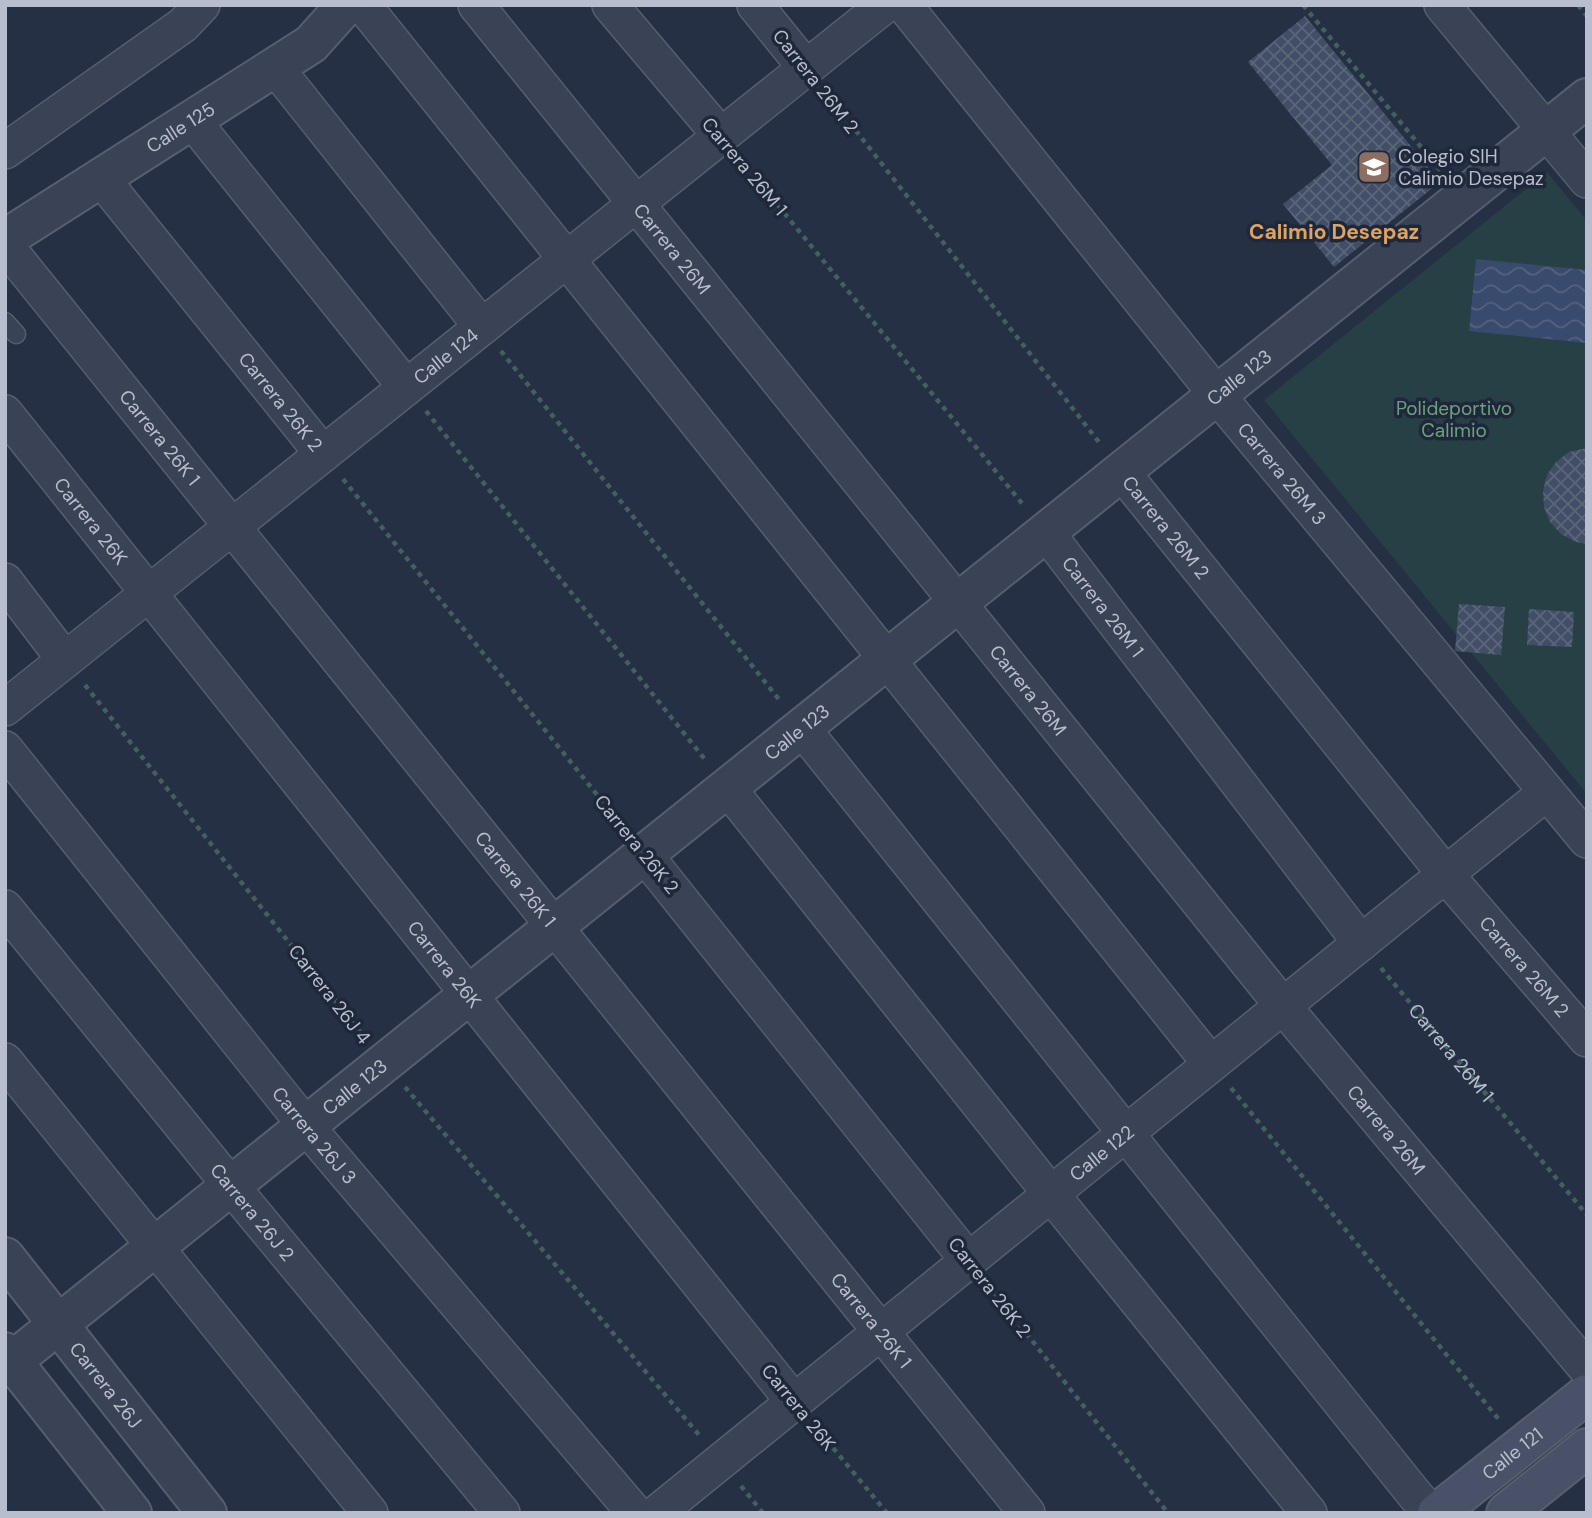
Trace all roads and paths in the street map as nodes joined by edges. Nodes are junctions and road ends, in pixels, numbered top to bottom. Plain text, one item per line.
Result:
1 (202, 5) edge
2 (346, 5) edge
3 (363, 5) edge
4 (476, 5) edge
5 (610, 5) edge
6 (755, 5) edge
7 (885, 5) edge
8 (904, 5) edge
9 (1303, 5) edge
10 (1442, 5) edge
11 (1578, 5) edge
12 (1587, 16) edge
13 (275, 67) junction
14 (806, 68) junction
15 (1587, 98) edge
16 (192, 120) junction
17 (1546, 131) junction
18 (721, 136) junction
19 (5, 151) edge
20 (102, 178) junction
21 (1587, 180) edge
22 (1463, 197) junction
23 (636, 205) junction
24 (5, 239) edge
25 (5, 245) edge
26 (567, 259) junction
27 (482, 327) junction
28 (407, 387) junction
29 (1217, 395) junction
30 (5, 413) edge
31 (323, 454) junction
32 (1121, 471) junction
33 (232, 527) junction
34 (1046, 532) junction
35 (5, 581) edge
36 (149, 593) junction
37 (957, 603) junction
38 (888, 658) junction
39 (65, 660) junction
40 (5, 708) edge
41 (802, 727) junction
42 (5, 749) edge
43 (727, 787) junction
44 (1547, 792) junction
45 (1587, 840) edge
46 (644, 853) junction
47 (1446, 874) junction
48 (5, 908) edge
49 (554, 926) junction
50 (1361, 943) junction
51 (470, 994) junction
52 (1283, 1006) junction
53 (1587, 1040) edge
54 (5, 1061) edge
55 (384, 1063) junction
56 (1211, 1064) junction
57 (306, 1126) junction
58 (1125, 1133) junction
59 (231, 1186) junction
60 (1051, 1194) junction
61 (1587, 1215) edge
62 (156, 1246) junction
63 (968, 1260) junction
64 (11, 1263) edge
65 (114, 1280) junction
66 (57, 1324) junction
67 (879, 1332) junction
68 (7, 1360) edge
69 (1587, 1369) edge
70 (102, 1382) junction
71 (1587, 1394) edge
72 (794, 1402) junction
73 (5, 1404) edge
74 (57, 1417) junction
75 (1503, 1425) dead end
76 (1587, 1448) edge
77 (720, 1461) junction
78 (132, 1513) edge
79 (207, 1513) edge
80 (369, 1513) edge
81 (502, 1513) edge
82 (635, 1513) edge
83 (657, 1513) edge
84 (887, 1513) edge
85 (1027, 1513) edge
86 (1168, 1513) edge
87 (1309, 1513) edge
88 (1431, 1513) edge
89 (1437, 1513) edge
90 (1506, 1513) edge

1 - 19 street
2 - 13 street, Calle 125
3 - 26 street
4 - 23 street, Carrera 26M
5 - 18 street, Carrera 26M 1
6 - 14 street, Carrera 26M 2
7 - 14 street, Calle 124
8 - 29 street, Carrera 26M 3
9 - 22 path
10 - 17 street
11 - 12 path
13 - 16 street, Calle 125
13 - 27 street
14 - 18 street, Calle 124
14 - 32 path, Carrera 26M 2
15 - 17 street, Calle 123
16 - 20 street, Calle 125
16 - 28 street
17 - 21 street
17 - 22 street, Calle 123
18 - 23 street, Calle 124
18 - 34 path, Carrera 26M 1
20 - 24 street, Calle 125
20 - 31 street, Carrera 26K 2
22 - 29 street, Calle 123
23 - 26 street, Calle 124
23 - 37 street, Carrera 26M
25 - 33 street, Carrera 26K 1
26 - 27 street, Calle 124
26 - 38 street
27 - 28 street, Calle 124
27 - 41 path
28 - 31 street, Calle 124
28 - 43 path
29 - 32 street, Calle 123
29 - 44 street, Carrera 26M 3
30 - 36 street, Carrera 26K
31 - 33 street, Calle 124
31 - 46 path, Carrera 26K 2
32 - 34 street, Calle 123
32 - 47 street, Carrera 26M 2
33 - 36 street, Calle 124
33 - 49 street, Carrera 26K 1
34 - 37 street, Calle 123
34 - 50 street, Carrera 26M 1
35 - 39 street
36 - 39 street, Calle 124
36 - 51 street, Carrera 26K
37 - 38 street, Calle 123
37 - 52 street, Carrera 26M
38 - 41 street, Calle 123
38 - 56 street
39 - 40 street, Calle 124
39 - 55 path, Carrera 26J 4
41 - 43 street, Calle 123
41 - 58 street
42 - 57 street, Carrera 26J 3
43 - 46 street, Calle 123
43 - 60 street
44 - 45 street, Carrera 26M 3
44 - 47 street, Calle 122
46 - 49 street, Calle 123
46 - 63 street, Carrera 26K 2
47 - 50 street, Calle 122
47 - 53 street, Carrera 26M 2
48 - 59 street, Carrera 26J 2
49 - 51 street, Calle 123
49 - 67 street, Carrera 26K 1
50 - 52 street, Calle 122
50 - 61 path, Carrera 26M 1
51 - 55 street, Calle 123
51 - 72 street, Carrera 26K
52 - 56 street, Calle 122
52 - 69 street, Carrera 26M
54 - 62 street
55 - 57 street, Calle 123
55 - 77 path, Carrera 26J 4
56 - 58 street, Calle 122
56 - 75 path
57 - 59 street, Calle 123
57 - 82 street, Carrera 26J 3
58 - 60 street, Calle 122
58 - 88 street
59 - 62 street, Calle 123
59 - 81 street, Carrera 26J 2
60 - 63 street, Calle 122
60 - 87 street
62 - 65 street, Calle 123
62 - 80 street
63 - 67 street, Calle 122
63 - 86 path, Carrera 26K 2
64 - 65 street
64 - 66 street, Carrera 26J
65 - 66 street, Calle 123
65 - 70 street
66 - 68 street, Calle 123
66 - 70 street, Carrera 26J
67 - 72 street, Calle 122
67 - 85 street, Carrera 26K 1
68 - 74 street
70 - 79 street, Carrera 26J
71 - 89 main road, Calle 121
72 - 77 street, Calle 122
72 - 84 path, Carrera 26K
73 - 74 street
74 - 78 street
76 - 90 main road
77 - 83 street, Calle 122

